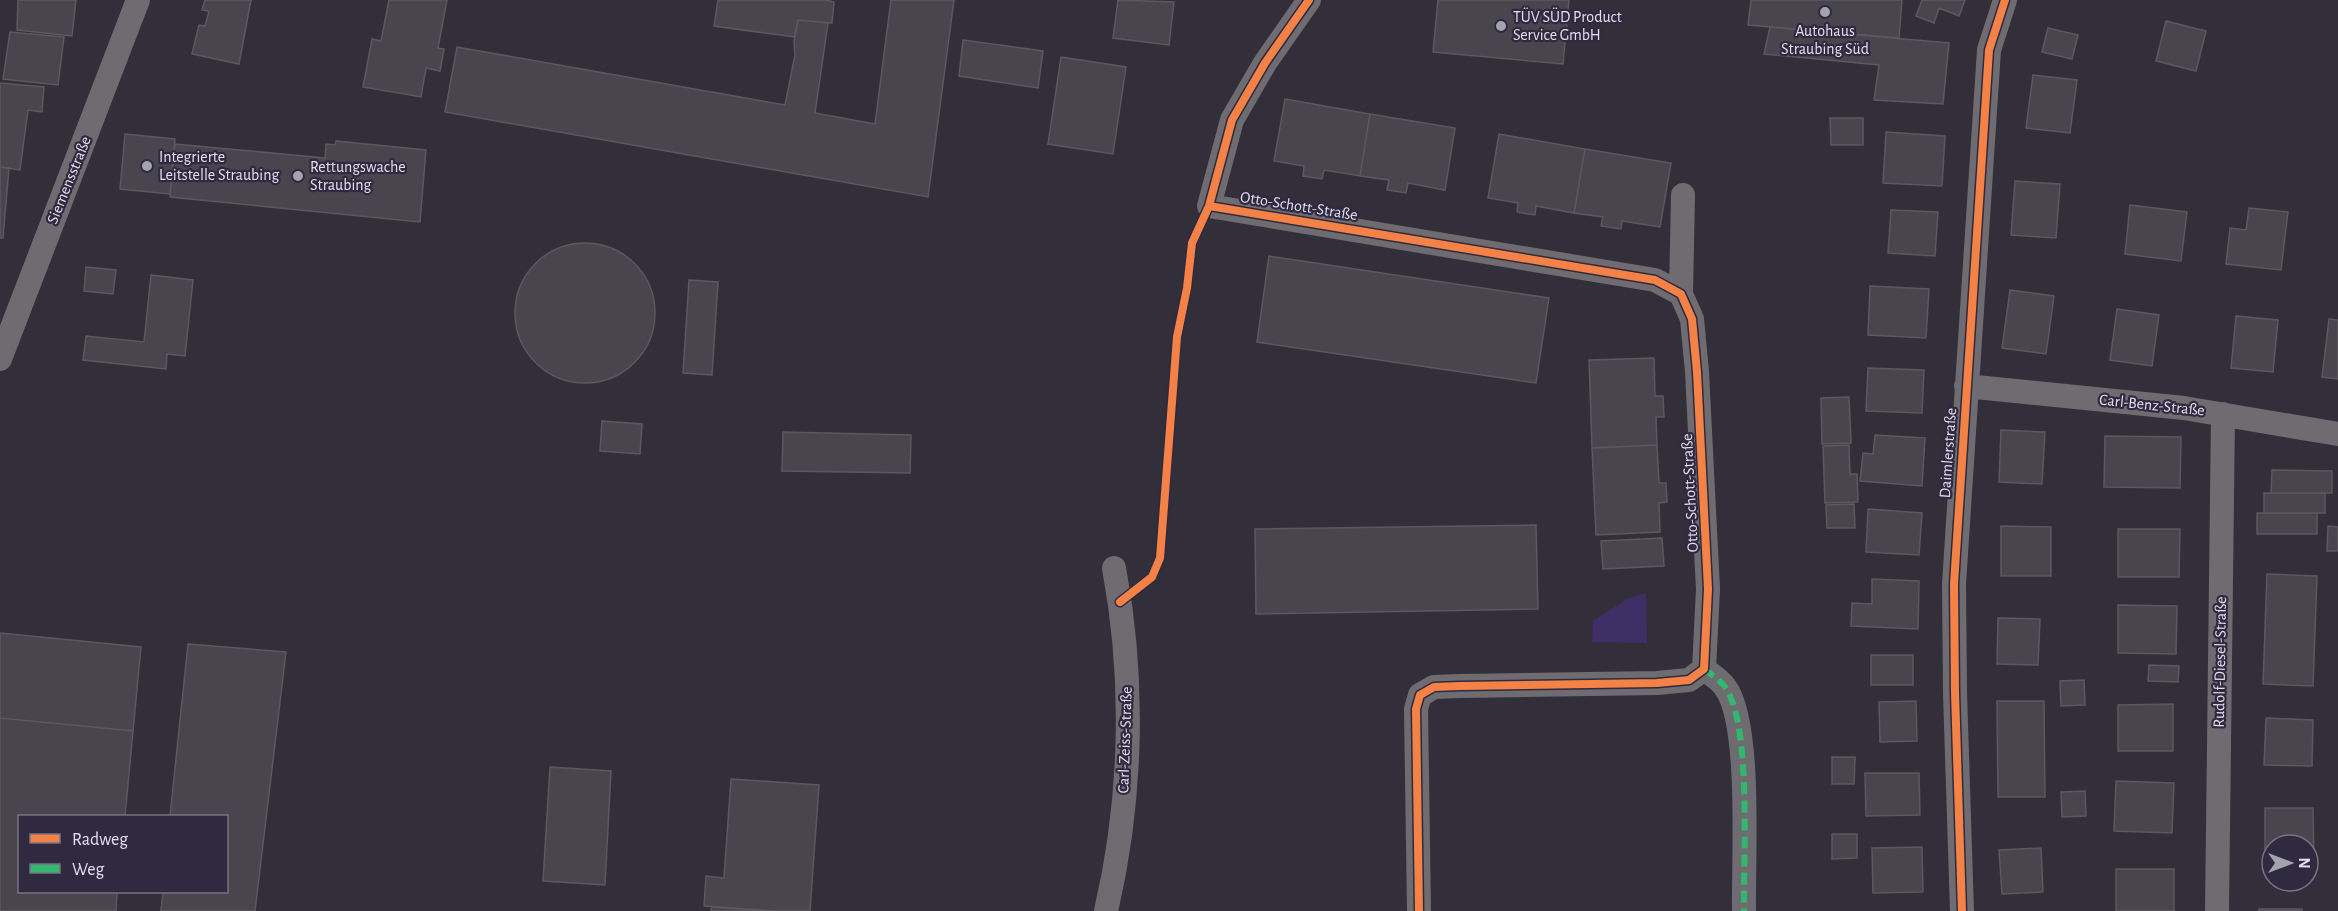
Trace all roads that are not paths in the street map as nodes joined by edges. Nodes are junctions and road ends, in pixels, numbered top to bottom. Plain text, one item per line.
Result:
1 (138, 0) edge
2 (1309, 0) edge
3 (2006, 0) edge
4 (1683, 195) dead end
5 (1681, 294) junction
6 (0, 359) edge
7 (1966, 386) junction
8 (2223, 414) junction
9 (2338, 434) edge
10 (1114, 568) dead end
11 (1704, 669) junction
12 (1106, 911) edge
13 (1419, 911) edge
14 (1744, 911) edge
15 (1962, 911) edge
16 (2217, 911) edge

1 - 6 street, Siemensstraße
2 - 5 street, Otto-Schott-Straße
3 - 7 street, Daimlerstraße
4 - 5 street
5 - 11 street, Otto-Schott-Straße
7 - 8 street, Carl-Benz-Straße
7 - 15 street, Daimlerstraße
8 - 9 street, Carl-Benz-Straße
8 - 16 street, Rudolf-Diesel-Straße
10 - 12 street, Carl-Zeiss-Straße
11 - 13 street
11 - 14 street

